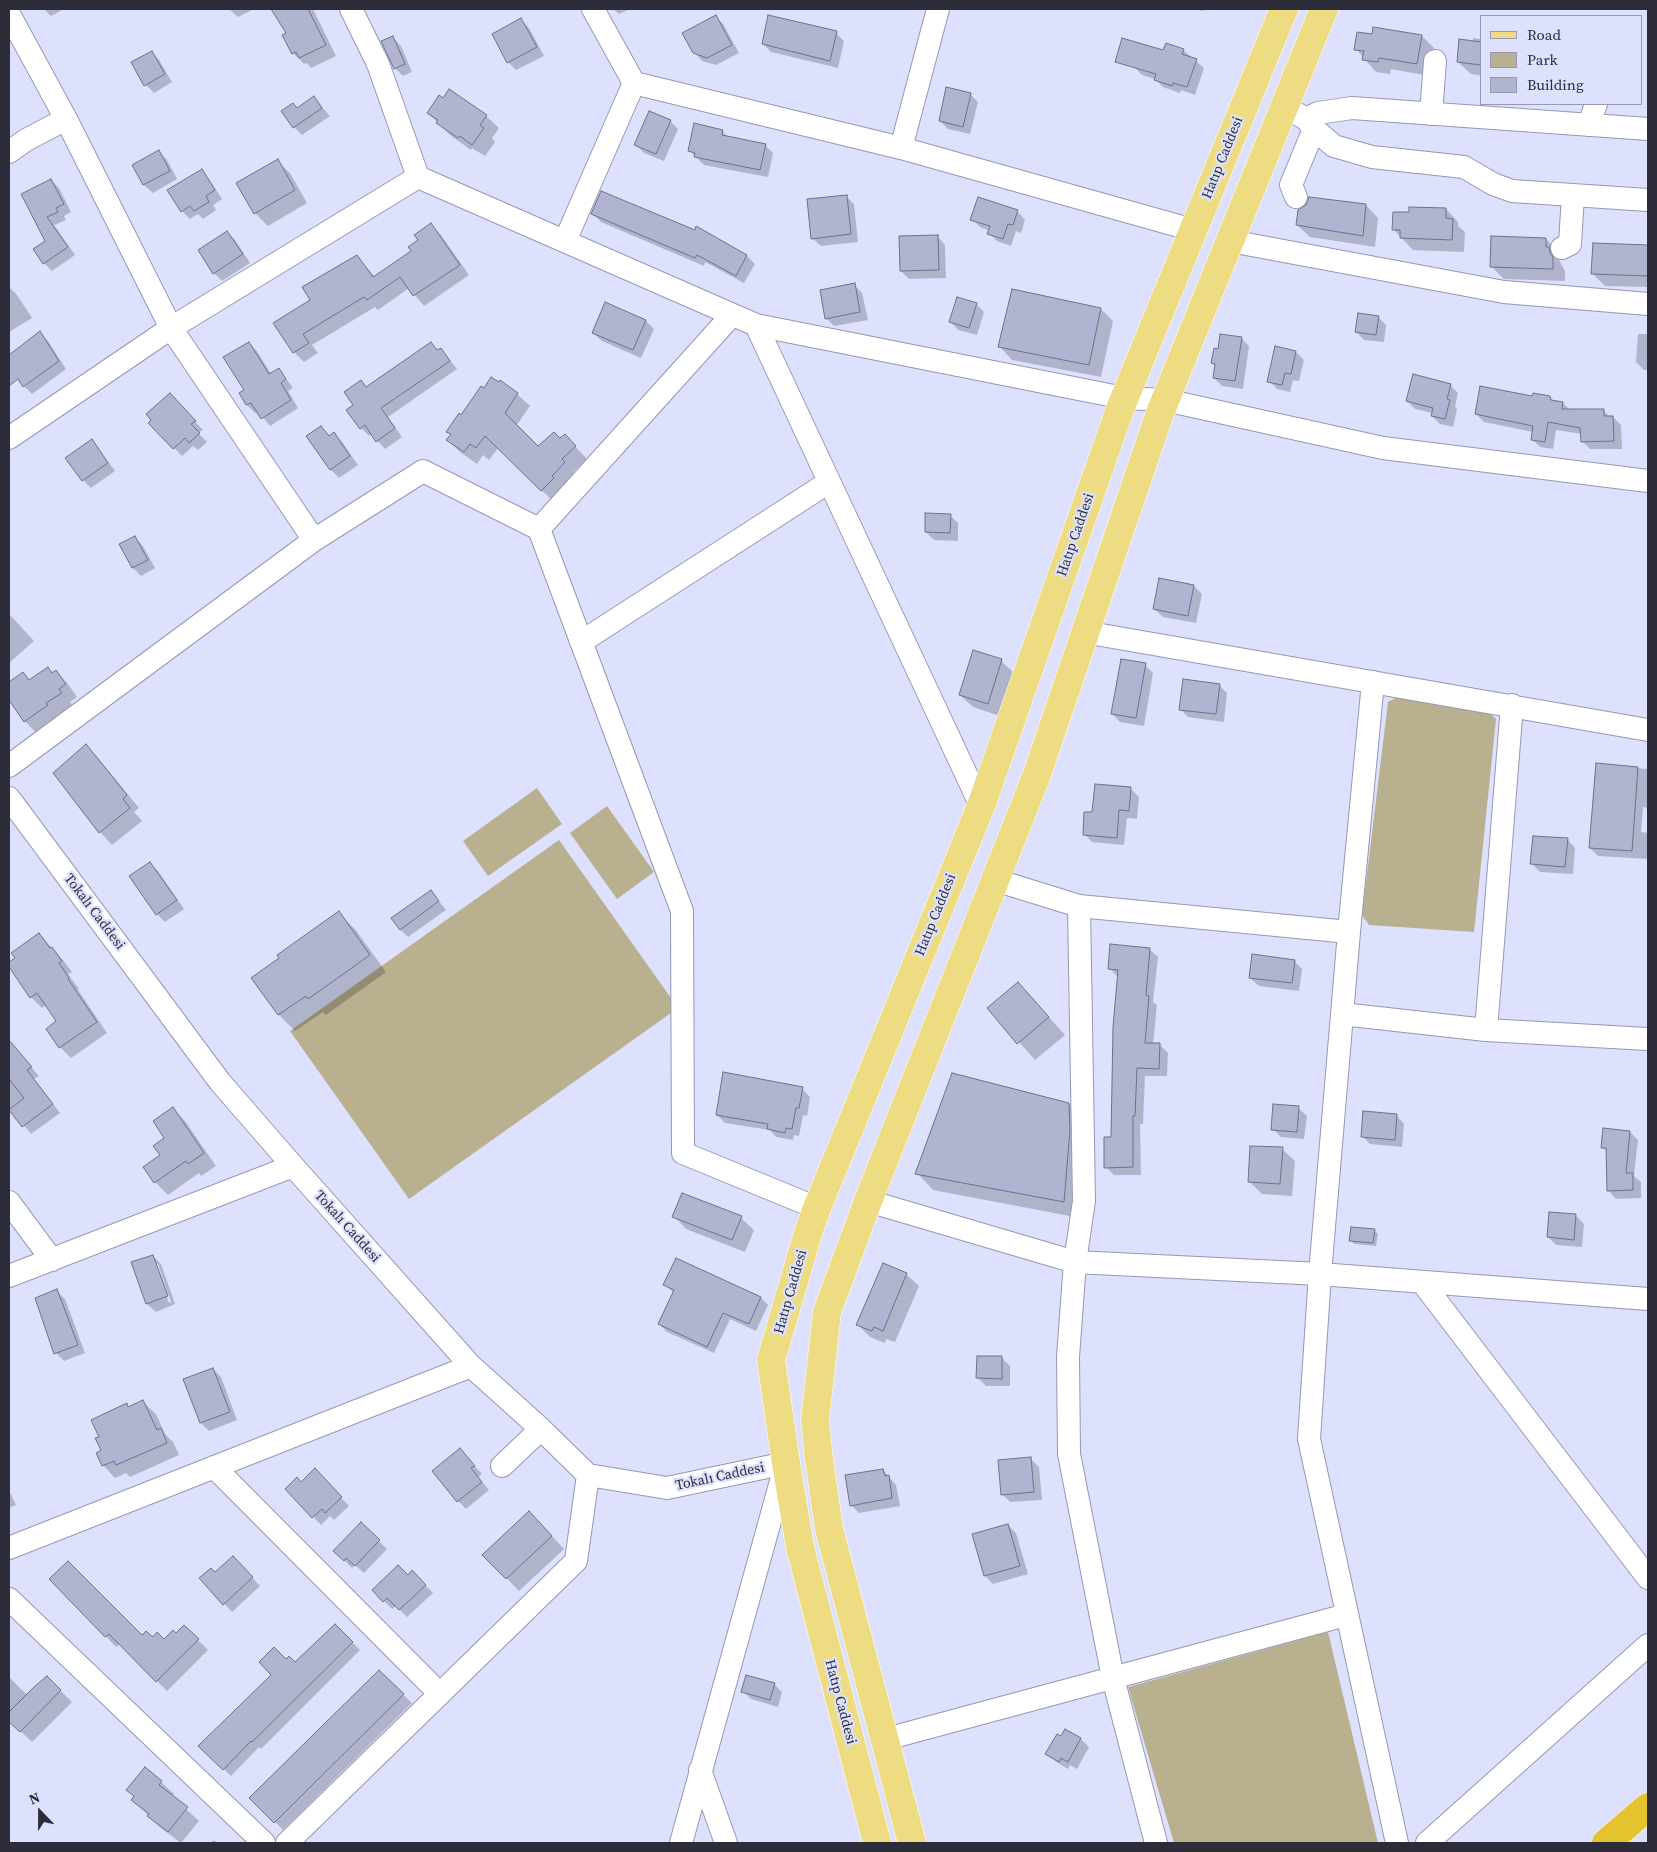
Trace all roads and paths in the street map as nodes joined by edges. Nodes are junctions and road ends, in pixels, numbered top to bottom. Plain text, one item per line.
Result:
1 (351, 9) edge
2 (593, 9) edge
3 (938, 9) edge
4 (1284, 9) edge
5 (1324, 9) edge
6 (9, 14) edge
7 (1435, 61) dead end
8 (634, 83) junction
9 (1596, 105) edge
10 (1534, 112) edge
11 (1431, 114) junction
12 (1302, 118) junction
13 (66, 119) junction
14 (1589, 125) junction
15 (1648, 129) edge
16 (900, 148) junction
17 (9, 152) edge
18 (418, 177) junction
19 (1573, 195) junction
20 (1296, 197) dead end
21 (1648, 200) edge
22 (1193, 230) junction
23 (565, 241) junction
24 (1230, 241) junction
25 (1562, 248) dead end
26 (1648, 304) edge
27 (732, 315) junction
28 (756, 325) junction
29 (171, 328) junction
30 (1124, 398) junction
31 (1165, 400) junction
32 (9, 438) edge
33 (1648, 481) edge
34 (829, 482) junction
35 (539, 529) junction
36 (314, 540) junction
37 (1084, 632) junction
38 (581, 642) junction
39 (1373, 682) junction
40 (1512, 705) junction
41 (1648, 730) edge
42 (9, 766) edge
43 (9, 798) edge
44 (980, 806) junction
45 (995, 880) junction
46 (1079, 906) junction
47 (1349, 932) junction
48 (1342, 1014) junction
49 (1486, 1030) junction
50 (1648, 1039) edge
51 (293, 1166) junction
52 (868, 1201) junction
53 (9, 1202) edge
54 (817, 1208) junction
55 (52, 1260) junction
56 (1075, 1262) junction
57 (1320, 1274) junction
58 (9, 1276) edge
59 (1422, 1282) junction
60 (1648, 1299) edge
61 (471, 1366) junction
62 (541, 1429) junction
63 (819, 1459) junction
64 (786, 1464) junction
65 (502, 1466) dead end
66 (214, 1467) junction
67 (588, 1475) junction
68 (9, 1548) edge
69 (1648, 1578) edge
70 (9, 1599) edge
71 (1346, 1615) junction
72 (1648, 1645) edge
73 (1113, 1678) junction
74 (440, 1694) junction
75 (886, 1739) junction
76 (700, 1770) junction
77 (1648, 1807) edge
78 (1648, 1824) edge
79 (264, 1843) edge
80 (288, 1843) edge
81 (681, 1843) edge
82 (726, 1843) edge
83 (877, 1843) edge
84 (912, 1843) edge
85 (1156, 1843) edge
86 (1397, 1843) edge
87 (1427, 1843) edge
88 (1606, 1843) edge
89 (1631, 1843) edge

1 - 18 street
2 - 8 street
3 - 16 street
4 - 22 main road, Hatıp Caddesi
5 - 12 main road
6 - 13 street
7 - 11 street
8 - 16 street
8 - 23 street
9 - 14 street
10 - 11 street
10 - 14 street
11 - 12 street
12 - 19 street
12 - 20 street
12 - 24 main road
13 - 17 street
13 - 29 street
14 - 15 street
16 - 22 street
18 - 23 street
18 - 29 street
19 - 21 street
19 - 25 street
22 - 30 main road, Hatıp Caddesi
23 - 27 street
24 - 26 street
24 - 31 main road
27 - 28 street
27 - 35 street
28 - 30 street
28 - 34 street
29 - 32 street
29 - 36 street
30 - 31 street
30 - 44 main road, Hatıp Caddesi
31 - 33 street
31 - 37 main road
34 - 38 street
34 - 44 street
35 - 36 street
35 - 38 street
36 - 42 street
37 - 39 street
37 - 45 main road
38 - 54 street
39 - 40 street
39 - 47 street
40 - 41 street
40 - 49 street
43 - 51 street, Tokalı Caddesi
44 - 54 main road, Hatıp Caddesi
45 - 46 street
45 - 52 main road
46 - 47 street
46 - 56 street
47 - 48 street
48 - 49 street
48 - 57 street
49 - 50 street
51 - 55 street
51 - 61 street, Tokalı Caddesi
52 - 56 street
52 - 63 main road
53 - 55 street
54 - 64 main road, Hatıp Caddesi
55 - 58 street
56 - 57 street
56 - 73 street
57 - 59 street
57 - 71 street
59 - 60 street
59 - 69 street
61 - 62 street, Tokalı Caddesi
61 - 66 street
62 - 65 street
62 - 67 street, Tokalı Caddesi
63 - 64 main road
63 - 75 main road
64 - 67 street, Tokalı Caddesi
64 - 76 street
64 - 83 main road, Hatıp Caddesi
66 - 68 street
66 - 74 street
67 - 74 street
70 - 79 street
71 - 73 street
71 - 86 street
72 - 87 street
73 - 75 street
73 - 85 street
74 - 80 street
75 - 84 main road
76 - 81 street
76 - 82 street
77 - 88 highway
78 - 89 highway

